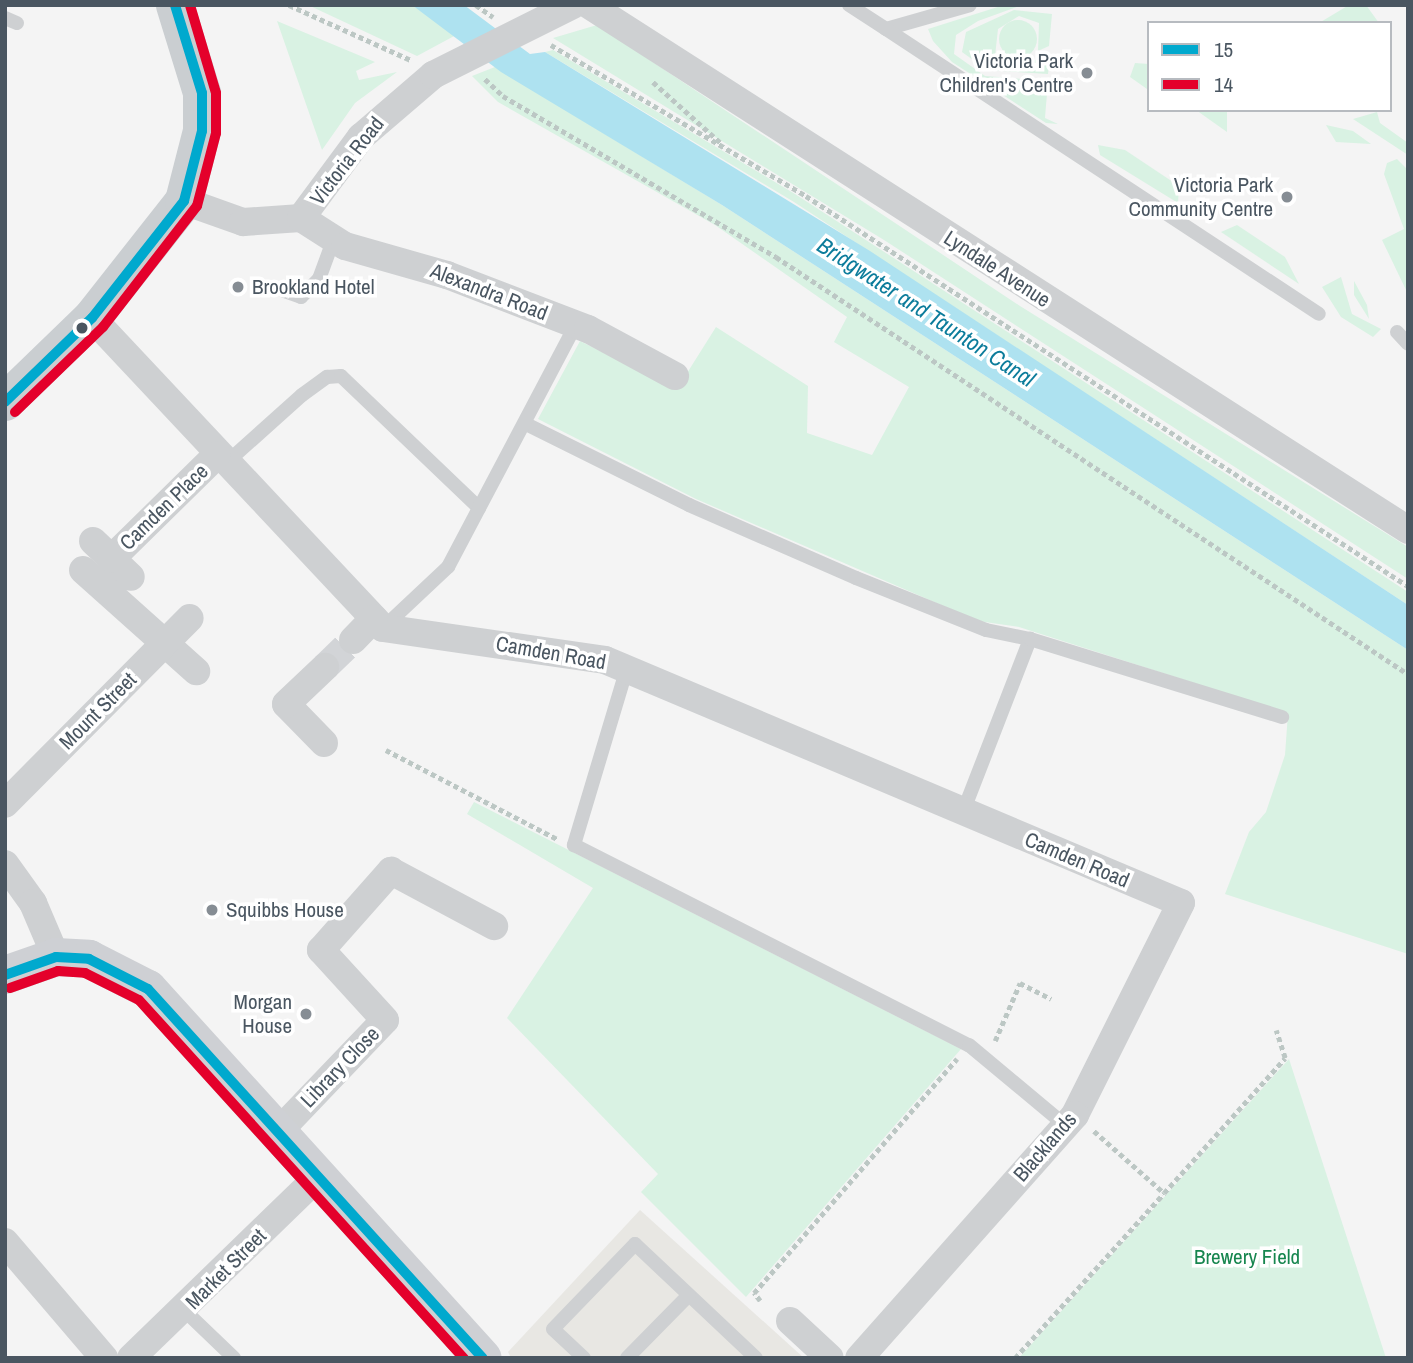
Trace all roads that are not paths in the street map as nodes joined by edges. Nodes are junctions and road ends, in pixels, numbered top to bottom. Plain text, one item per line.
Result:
1 (175, 5) edge
2 (573, 5) edge
3 (589, 5) edge
4 (849, 5) edge
5 (970, 5) edge
6 (886, 29) junction
7 (184, 201) junction
8 (301, 218) junction
9 (333, 241) junction
10 (284, 291) dead end
11 (1319, 314) dead end
12 (92, 318) junction
13 (575, 326) junction
14 (1397, 332) dead end
15 (1408, 344) edge
16 (675, 376) dead end
17 (5, 402) edge
18 (528, 425) junction
19 (221, 460) junction
20 (479, 508) junction
21 (1408, 530) edge
22 (112, 559) dead end
23 (83, 570) dead end
24 (190, 618) dead end
25 (378, 623) junction
26 (1030, 639) junction
27 (353, 640) tunnel mouth
28 (165, 643) junction
29 (326, 667) tunnel mouth
30 (627, 668) junction
31 (196, 671) dead end
32 (1282, 717) dead end
33 (324, 743) dead end
34 (5, 804) edge
35 (963, 812) junction
36 (5, 864) edge
37 (1181, 903) joint
38 (494, 926) dead end
39 (56, 957) junction
40 (5, 975) edge
41 (1070, 1120) junction
42 (279, 1131) junction
43 (318, 1177) junction
44 (5, 1242) edge
45 (689, 1295) junction
46 (185, 1311) junction
47 (790, 1321) dead end
48 (104, 1358) edge
49 (131, 1358) edge
50 (234, 1358) edge
51 (484, 1358) edge
52 (584, 1358) edge
53 (627, 1358) edge
54 (756, 1358) edge
55 (830, 1358) edge
56 (859, 1358) edge

1 - 7 main road
2 - 8 street, Victoria Road, bridge
3 - 21 street, Lyndale Avenue
4 - 6 lane
5 - 6 lane
6 - 11 lane
7 - 8 street, Victoria Road
7 - 12 main road
8 - 9 street, Alexandra Road
9 - 10 lane
9 - 13 street, Alexandra Road
12 - 17 main road
12 - 19 street
13 - 16 street, Alexandra Road
13 - 18 lane
14 - 15 lane
18 - 20 lane
18 - 26 lane
19 - 20 lane
19 - 22 street, Camden Place
19 - 25 street
20 - 25 lane
23 - 28 street
24 - 28 street, Mount Street
25 - 27 street
25 - 30 street, Camden Road
26 - 32 lane
26 - 35 lane
28 - 31 street
28 - 34 street, Mount Street
29 - 33 street
30 - 35 street, Camden Road
30 - 41 lane
35 - 37 street, Camden Road
36 - 39 street
37 - 41 street, Blacklands
38 - 42 street, Library Close
39 - 40 street
39 - 42 street
41 - 56 street, Blacklands
42 - 43 street
43 - 46 street, Market Street
43 - 51 street
44 - 48 street
45 - 52 lane
45 - 53 lane
45 - 54 lane
46 - 49 street, Market Street
46 - 50 lane
47 - 55 street

